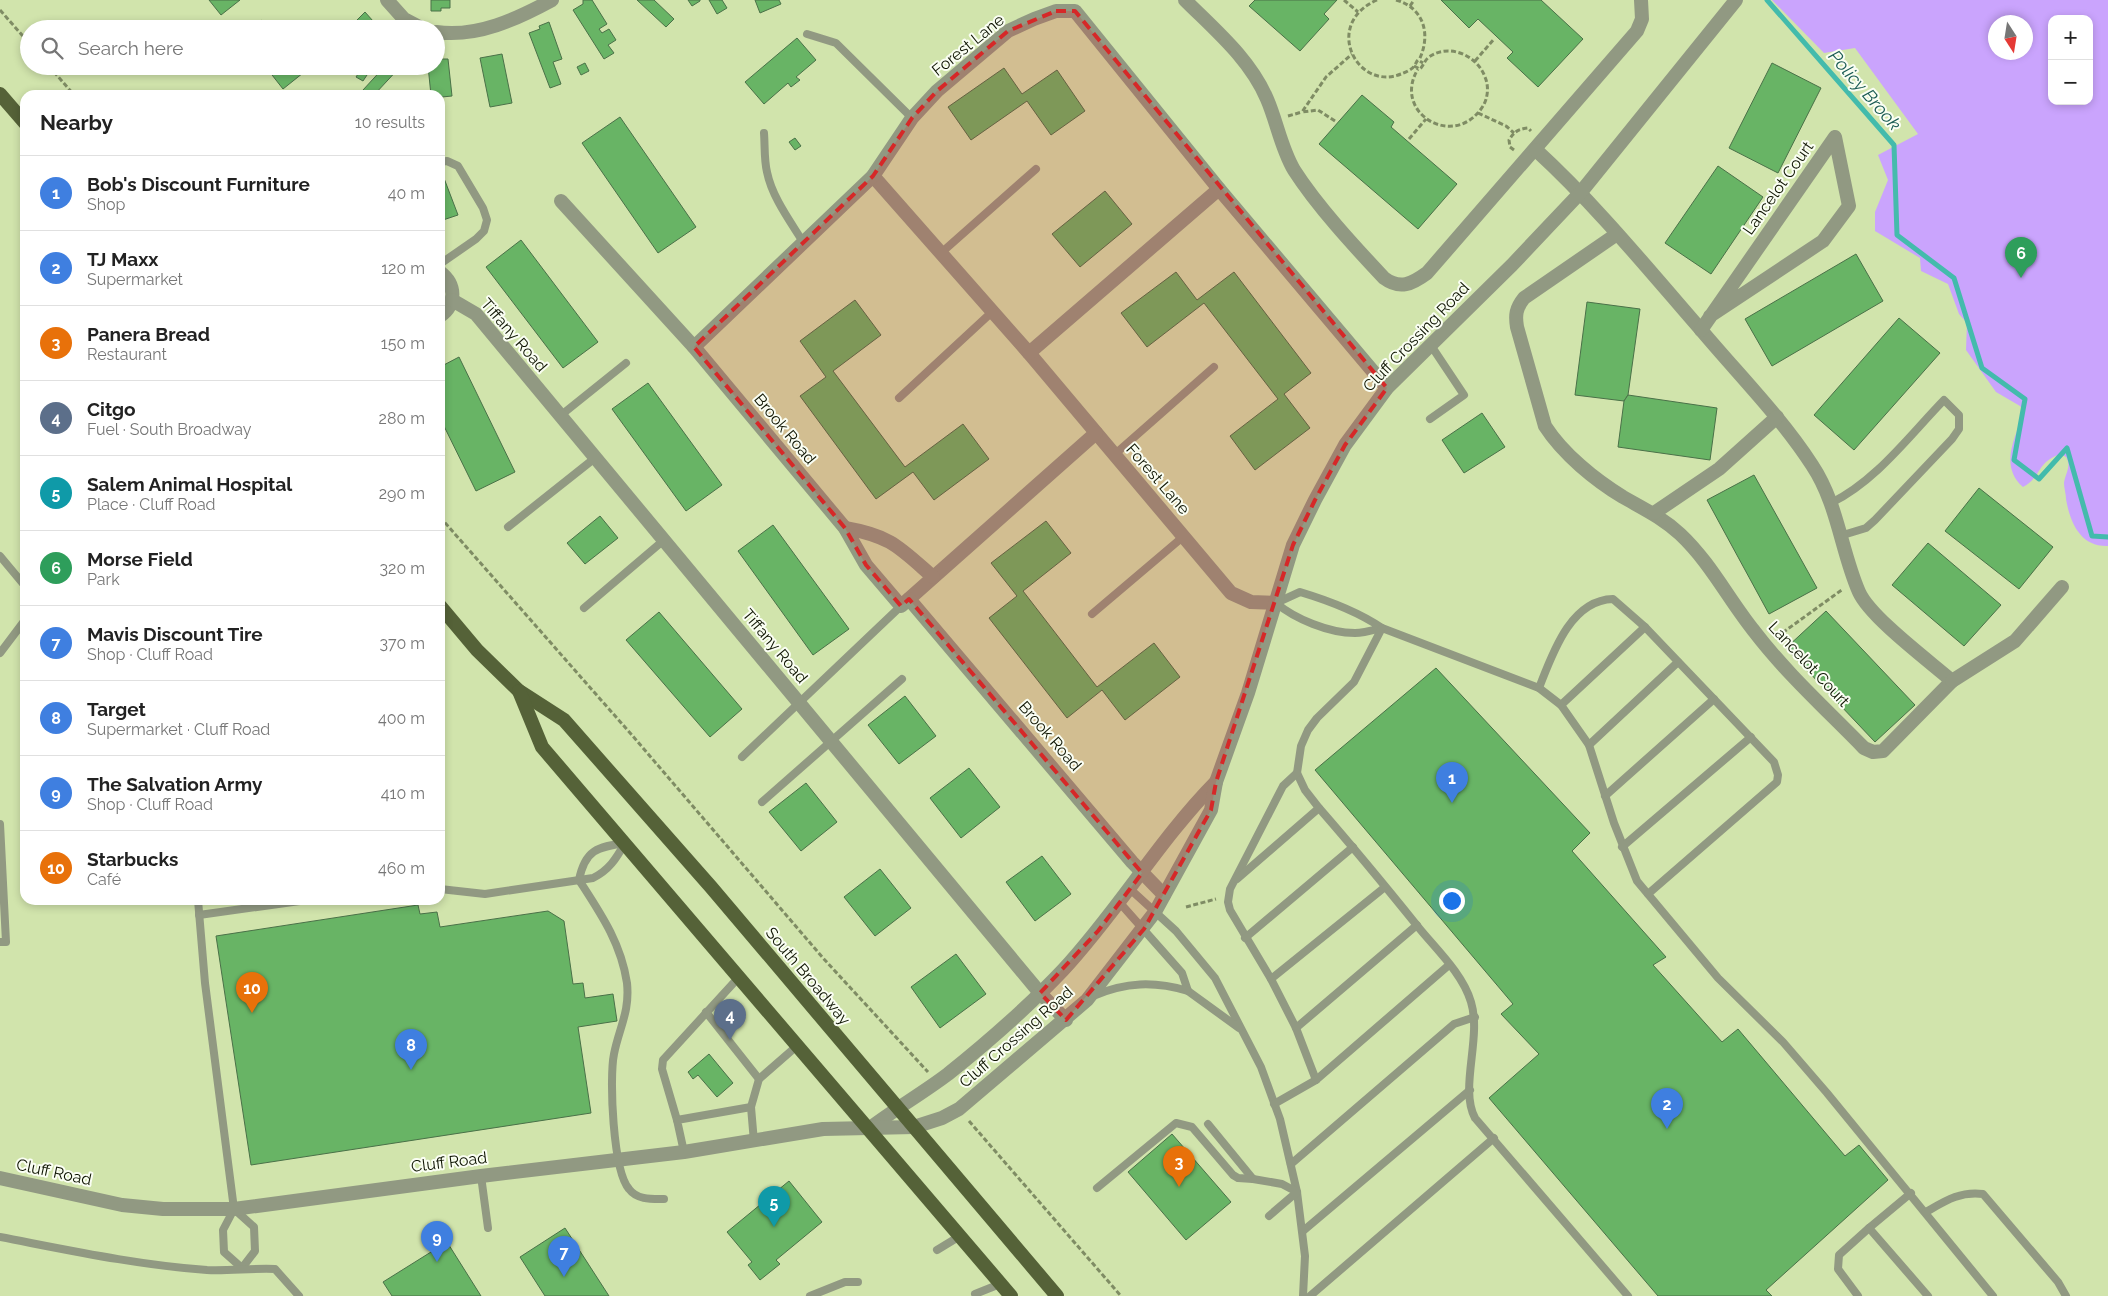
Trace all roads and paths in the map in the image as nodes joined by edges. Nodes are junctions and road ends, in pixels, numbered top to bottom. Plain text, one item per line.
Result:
1 (387, 0) edge
2 (552, 0) edge
3 (1186, 0) edge
4 (1344, 0) edge
5 (1377, 0) edge
6 (1396, 0) edge
7 (1414, 0) edge
8 (1641, 0) edge
9 (1736, 0) edge
10 (1410, 6) junction
11 (0, 10) edge
12 (1358, 12) junction
13 (406, 20) edge
14 (445, 32) edge
15 (20, 33) edge
16 (807, 34) dead end
17 (1494, 40) dead end
18 (1352, 54) junction
19 (1475, 60) junction
20 (1421, 62) junction
21 (1416, 67) junction
22 (57, 75) edge
23 (70, 90) edge
24 (0, 94) edge
25 (1478, 113) junction
26 (20, 117) edge
27 (912, 118) junction
28 (1426, 119) junction
29 (1335, 121) dead end
30 (1534, 132) dead end
31 (764, 133) dead end
32 (1514, 133) junction
33 (1409, 139) dead end
34 (1536, 150) junction
35 (1516, 152) dead end
36 (445, 161) edge
37 (1036, 169) dead end
38 (873, 176) junction
39 (1219, 189) junction
40 (1580, 192) junction
41 (561, 201) dead end
42 (1616, 234) junction
43 (803, 242) junction
44 (941, 252) junction
45 (445, 261) edge
46 (445, 278) edge
47 (452, 300) junction
48 (445, 312) edge
49 (992, 312) junction
50 (1710, 316) junction
51 (1701, 330) junction
52 (1430, 344) junction
53 (694, 347) junction
54 (1028, 353) junction
55 (626, 363) dead end
56 (1214, 367) dead end
57 (1387, 388) junction
58 (899, 398) dead end
59 (560, 416) junction
60 (1777, 417) junction
61 (1430, 419) dead end
62 (1096, 433) junction
63 (1114, 455) junction
64 (595, 458) junction
65 (1831, 503) junction
66 (1654, 513) junction
67 (445, 523) edge
68 (508, 527) dead end
69 (845, 528) junction
70 (1842, 535) junction
71 (1184, 536) junction
72 (664, 540) junction
73 (0, 556) edge
74 (933, 577) junction
75 (20, 580) edge
76 (1855, 580) junction
77 (2062, 586) dead end
78 (905, 602) junction
79 (1276, 603) junction
80 (584, 608) dead end
81 (445, 612) edge
82 (1092, 614) dead end
83 (20, 627) edge
84 (1645, 627) junction
85 (1382, 628) junction
86 (1760, 638) junction
87 (0, 653) edge
88 (1678, 662) junction
89 (902, 679) dead end
90 (1952, 681) junction
91 (1539, 688) junction
92 (520, 692) junction
93 (1714, 699) junction
94 (799, 702) junction
95 (1561, 706) junction
96 (1751, 737) junction
97 (831, 742) junction
98 (1589, 745) junction
99 (742, 756) dead end
100 (1297, 773) junction
101 (1216, 782) junction
102 (1605, 796) junction
103 (762, 802) dead end
104 (1319, 808) junction
105 (0, 824) edge
106 (625, 843) junction
107 (1353, 847) junction
108 (1622, 847) junction
109 (1142, 873) junction
110 (580, 880) junction
111 (1234, 882) junction
112 (1385, 886) junction
113 (1130, 889) junction
114 (445, 890) edge
115 (1648, 894) junction
116 (1164, 895) junction
117 (1228, 896) junction
118 (1120, 903) junction
119 (198, 905) edge
120 (272, 905) edge
121 (1186, 907) dead end
122 (1155, 912) junction
123 (199, 915) junction
124 (1416, 925) junction
125 (1144, 929) junction
126 (1245, 938) junction
127 (0, 942) edge
128 (1449, 965) junction
129 (739, 977) junction
130 (1271, 979) junction
131 (1188, 991) junction
132 (1040, 993) junction
133 (1089, 997) junction
134 (706, 1012) junction
135 (1475, 1017) junction
136 (1066, 1020) junction
137 (1296, 1028) junction
138 (1241, 1030) junction
139 (798, 1046) junction
140 (759, 1079) junction
141 (1316, 1080) junction
142 (937, 1081) junction
143 (1470, 1090) junction
144 (1274, 1104) junction
145 (751, 1107) junction
146 (896, 1108) junction
147 (959, 1109) junction
148 (677, 1120) junction
149 (1208, 1124) dead end
150 (914, 1127) junction
151 (870, 1128) junction
152 (1494, 1138) junction
153 (754, 1142) junction
154 (684, 1152) junction
155 (619, 1160) junction
156 (1291, 1164) junction
157 (481, 1176) junction
158 (0, 1178) edge
159 (1253, 1179) junction
160 (1097, 1188) dead end
161 (1297, 1192) junction
162 (1911, 1193) junction
163 (664, 1199) dead end
164 (234, 1209) junction
165 (1926, 1212) junction
166 (1269, 1216) dead end
167 (488, 1228) dead end
168 (1869, 1228) junction
169 (1303, 1231) junction
170 (960, 1236) junction
171 (0, 1237) edge
172 (937, 1250) dead end
173 (242, 1268) junction
174 (858, 1282) dead end
175 (1000, 1284) junction
176 (975, 1294) dead end
177 (299, 1296) edge
178 (810, 1296) edge
179 (1011, 1296) edge
180 (1057, 1296) edge
181 (1122, 1296) edge
182 (1303, 1296) edge
183 (1310, 1296) edge
184 (1628, 1296) edge
185 (1858, 1296) edge
186 (1928, 1296) edge
187 (1994, 1296) edge
188 (2066, 1296) edge

1 - 13 street
2 - 14 street
3 - 34 street
4 - 12 path
5 - 12 path
6 - 10 path
7 - 10 path
8 - 34 street
9 - 40 street, Cluff Crossing Road
10 - 20 path
11 - 15 path
12 - 18 path
16 - 27 lane
17 - 19 path
18 - 21 path
18 - 29 path
19 - 20 path
19 - 25 path
20 - 21 path
20 - 21 path
21 - 28 path
22 - 23 path
24 - 26 main road
25 - 28 path
25 - 32 path
27 - 38 street, Forest Lane
27 - 39 street, Forest Lane
28 - 33 path
30 - 32 path
31 - 43 lane
32 - 35 path
34 - 40 street
36 - 45 lane
37 - 44 lane
38 - 43 street, Forest Lane
38 - 44 street, Forest Lane
39 - 54 street
39 - 57 street, Forest Lane
40 - 42 street
40 - 52 street, Cluff Crossing Road
41 - 53 street, Brook Road
42 - 51 street
42 - 66 street, Lancelot Court
43 - 53 street, Forest Lane
44 - 49 street, Forest Lane
46 - 47 street
47 - 48 street
47 - 59 street, Tiffany Road
49 - 54 street, Forest Lane
49 - 58 lane
50 - 50 street, Lancelot Court
50 - 51 street, Lancelot Court
51 - 60 street
52 - 57 street, Cluff Crossing Road
52 - 61 lane
53 - 69 street, Brook Road
54 - 62 street, Forest Lane
55 - 59 lane
56 - 63 lane
57 - 79 street, Cluff Crossing Road
59 - 64 street, Tiffany Road
60 - 65 street
60 - 66 street
62 - 63 street, Forest Lane
62 - 74 street
63 - 71 street, Forest Lane
64 - 68 lane
64 - 72 street, Tiffany Road
65 - 70 street
65 - 70 lane
66 - 86 street, Lancelot Court
67 - 142 path
69 - 74 street
69 - 78 street, Brook Road
70 - 76 street
71 - 79 street, Forest Lane
71 - 82 lane
72 - 80 lane
72 - 94 street, Tiffany Road
73 - 75 lane
74 - 78 street
76 - 86 path
76 - 90 street
77 - 90 street, Lancelot Court
78 - 94 lane
78 - 109 street, Brook Road
79 - 85 lane
79 - 85 lane
79 - 101 street, Cluff Crossing Road
81 - 92 main road, South Broadway
83 - 87 lane
84 - 88 lane
84 - 91 lane
84 - 95 lane
85 - 91 lane
85 - 100 lane
86 - 90 street, Lancelot Court
88 - 93 lane
88 - 98 lane
89 - 97 lane
91 - 95 lane
92 - 106 main road, South Broadway
92 - 146 main road, South Broadway
93 - 96 lane
93 - 102 lane
94 - 97 street, Tiffany Road
94 - 99 lane
95 - 98 lane
96 - 108 lane
96 - 115 lane
97 - 103 lane
97 - 132 street, Tiffany Road
98 - 102 lane
100 - 104 lane
100 - 111 lane
101 - 109 street, Cluff Crossing Road
101 - 116 street, Cluff Crossing Road
102 - 108 lane
104 - 107 lane
104 - 111 lane
105 - 127 lane
106 - 110 lane
106 - 110 lane
106 - 129 main road, South Broadway
107 - 112 lane
107 - 126 lane
108 - 115 lane
109 - 113 street, Cluff Crossing Road
109 - 116 street, Brook Road
110 - 114 lane
110 - 155 lane
111 - 117 lane
112 - 124 lane
112 - 130 lane
113 - 118 street, Cluff Crossing Road
113 - 122 lane
115 - 162 lane
116 - 122 street, Cluff Crossing Road
117 - 121 path
117 - 126 lane
118 - 125 lane
118 - 132 street, Cluff Crossing Road
119 - 123 lane
120 - 123 lane
122 - 125 street, Cluff Crossing Road
122 - 138 lane
123 - 164 lane
124 - 128 lane
124 - 137 lane
125 - 131 lane
125 - 133 street, Cluff Crossing Road
126 - 130 lane
128 - 135 lane
128 - 141 lane
129 - 134 lane
129 - 139 main road, South Broadway
130 - 137 lane
131 - 133 lane
131 - 138 lane
132 - 136 street, Tiffany Road
132 - 142 street, Cluff Crossing Road
133 - 136 street, Cluff Crossing Road
134 - 140 lane
134 - 148 lane
135 - 143 lane
135 - 156 lane
136 - 147 street, Cluff Crossing Road
137 - 141 lane
138 - 144 lane
139 - 140 lane
139 - 151 main road, South Broadway
140 - 145 lane
141 - 144 lane
142 - 146 street, Cluff Crossing Road
143 - 152 lane
143 - 169 lane
144 - 156 lane
145 - 148 lane
145 - 153 lane
146 - 150 main road, South Broadway
146 - 151 street
147 - 150 street, Cluff Crossing Road
147 - 181 path
148 - 154 lane
149 - 159 lane
150 - 151 street, Cluff Crossing Road
150 - 180 main road, South Broadway
151 - 153 street, Cluff Road
151 - 170 main road, South Broadway
152 - 183 lane
152 - 184 lane
153 - 154 street, Cluff Road
154 - 155 street, Cluff Road
155 - 157 street, Cluff Road
155 - 163 lane
156 - 161 lane
157 - 164 street, Cluff Road
157 - 167 lane
158 - 164 street, Cluff Road
159 - 160 lane
159 - 161 lane
161 - 166 lane
161 - 169 lane
162 - 165 lane
162 - 168 lane
164 - 173 lane
164 - 173 lane
165 - 187 lane
165 - 188 lane
168 - 185 lane
168 - 186 lane
169 - 182 lane
170 - 172 lane
170 - 175 main road, South Broadway
171 - 173 lane
173 - 177 lane
174 - 178 lane
175 - 176 lane
175 - 179 main road, South Broadway

